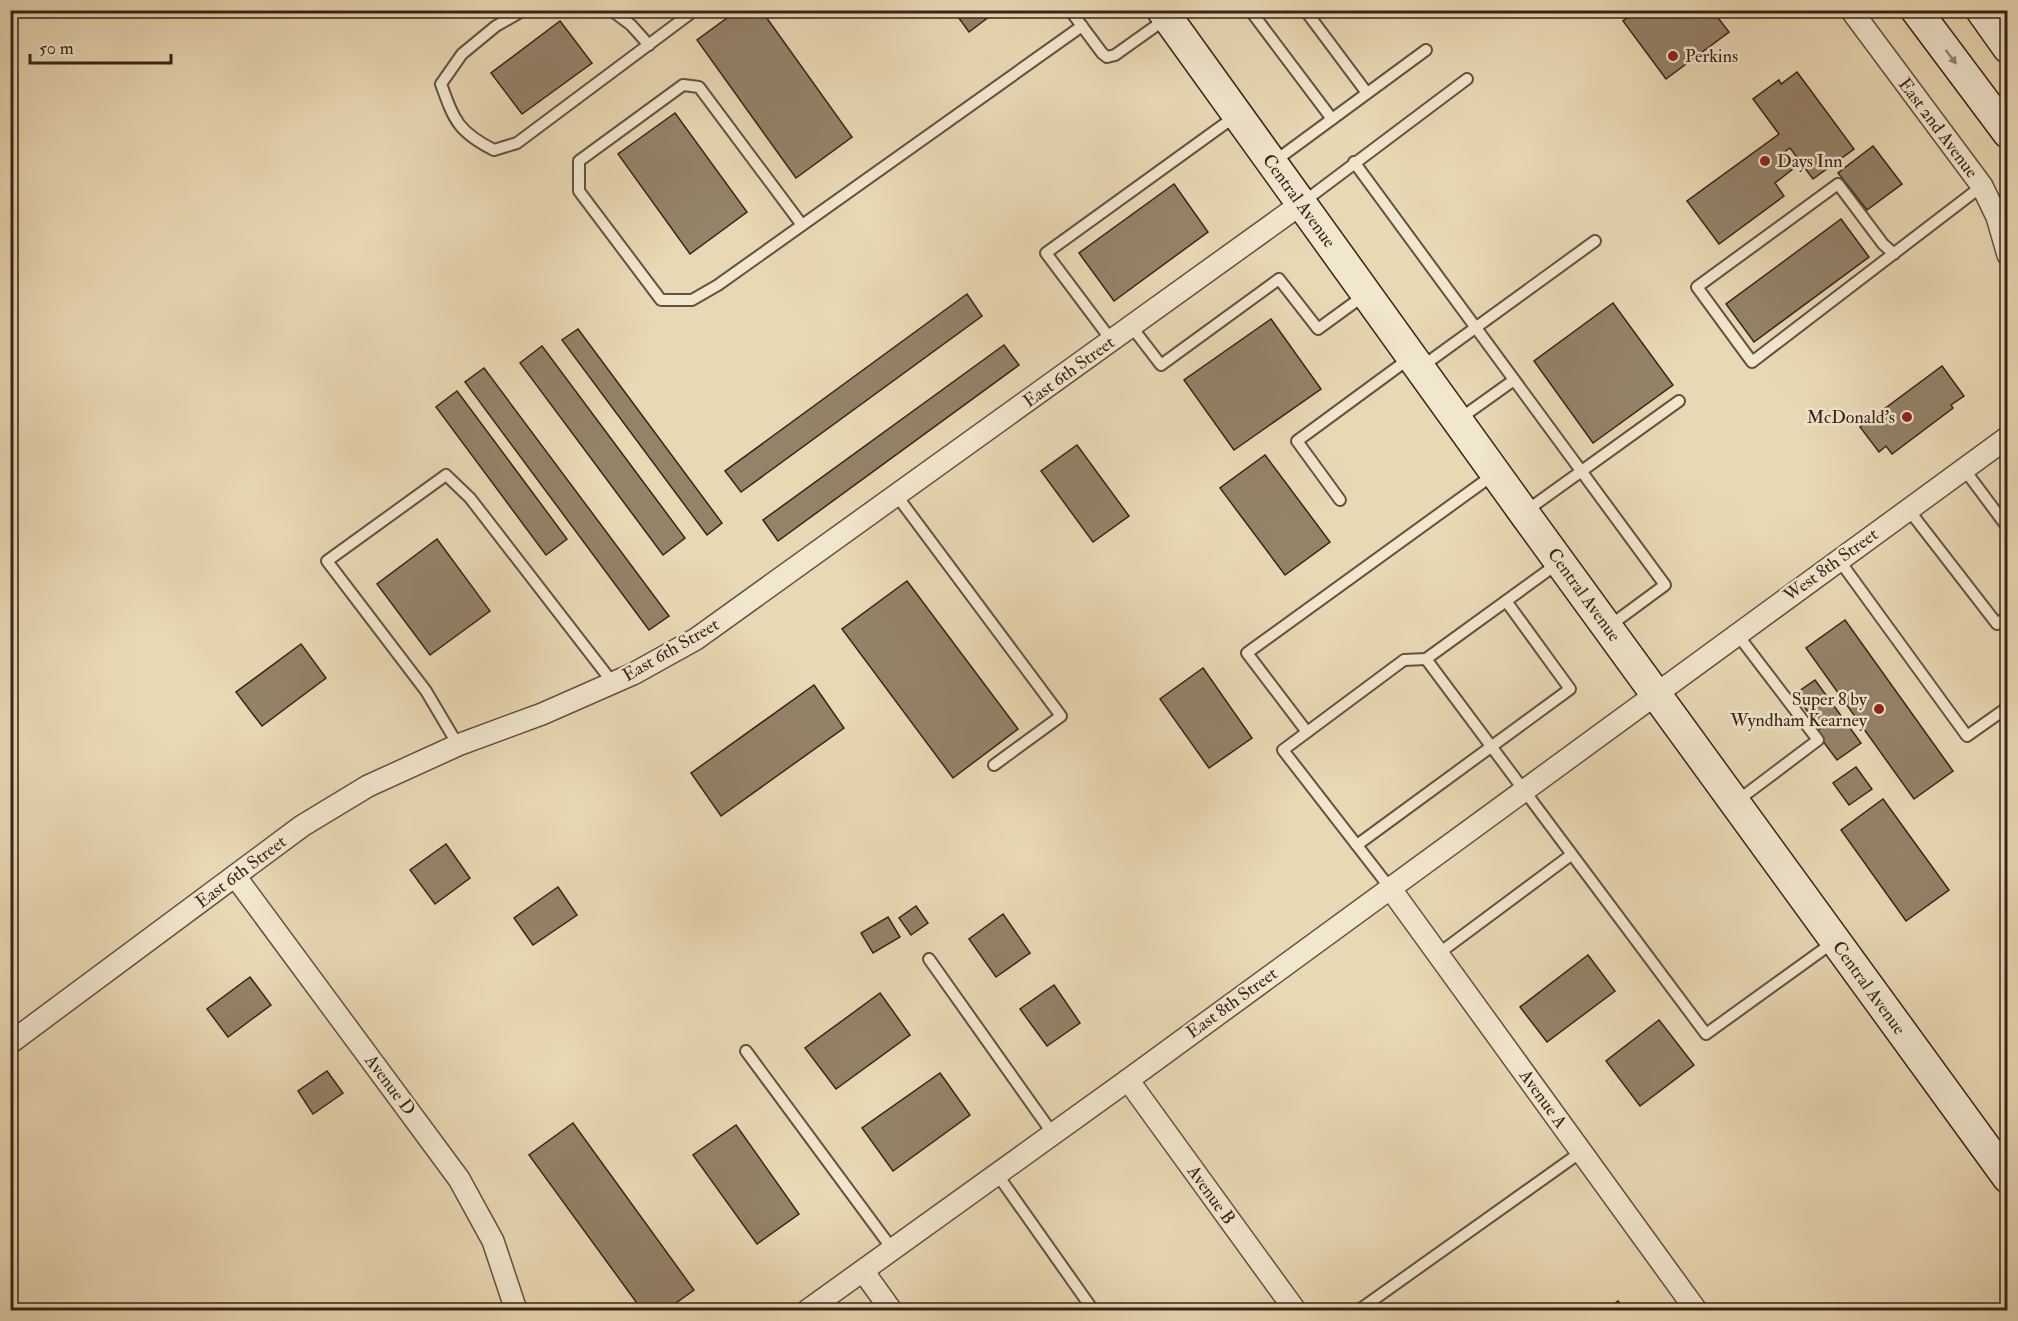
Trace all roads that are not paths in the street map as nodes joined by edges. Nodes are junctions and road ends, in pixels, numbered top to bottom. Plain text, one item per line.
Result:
1 (524, 10) edge
2 (611, 10) edge
3 (695, 10) edge
4 (1070, 10) edge
5 (1250, 10) edge
6 (1305, 10) edge
7 (1851, 10) edge
8 (1916, 10) edge
9 (1981, 10) edge
10 (1169, 13) edge
11 (1082, 26) junction
12 (649, 45) junction
13 (2007, 48) edge
14 (1426, 50) dead end
15 (1467, 79) dead end
16 (1367, 93) junction
17 (1237, 115) junction
18 (1332, 119) junction
19 (2007, 134) edge
20 (1354, 162) junction
21 (1272, 163) junction
22 (1982, 186) junction
23 (1301, 204) junction
24 (802, 225) junction
25 (1595, 241) dead end
26 (1894, 254) junction
27 (2007, 255) edge
28 (1366, 294) junction
29 (1131, 327) junction
30 (1476, 327) junction
31 (1112, 341) junction
32 (1416, 362) junction
33 (1514, 380) junction
34 (1679, 401) dead end
35 (1457, 420) junction
36 (2007, 437) edge
37 (1964, 469) junction
38 (1581, 471) junction
39 (1495, 473) junction
40 (897, 496) junction
41 (1340, 500) dead end
42 (1908, 509) junction
43 (1524, 513) junction
44 (2007, 528) edge
45 (1839, 560) junction
46 (1560, 562) junction
47 (1506, 601) junction
48 (2007, 616) edge
49 (1607, 627) junction
50 (1737, 634) junction
51 (1426, 659) junction
52 (613, 683) junction
53 (1655, 694) junction
54 (2007, 707) edge
55 (1307, 732) junction
56 (458, 745) junction
57 (1491, 747) junction
58 (994, 765) dead end
59 (1523, 790) junction
60 (1735, 803) junction
61 (1357, 845) junction
62 (1571, 855) junction
63 (235, 876) junction
64 (1390, 888) junction
65 (1835, 941) junction
66 (1437, 954) junction
67 (929, 959) dead end
68 (10, 1043) edge
69 (746, 1051) dead end
70 (1128, 1080) junction
71 (1053, 1134) junction
72 (1581, 1152) junction
73 (997, 1174) junction
74 (2007, 1178) edge
75 (893, 1250) junction
76 (863, 1271) junction
77 (516, 1311) edge
78 (808, 1311) edge
79 (891, 1311) edge
80 (1094, 1311) edge
81 (1295, 1311) edge
82 (1359, 1311) edge
83 (1696, 1311) edge

1 - 12 lane
2 - 12 lane
3 - 12 lane
4 - 11 lane
5 - 18 lane
6 - 16 lane
7 - 22 street, East 2nd Avenue
8 -> 19 street
9 - 13 street
10 - 11 lane
10 - 17 street, Central Avenue
11 - 24 lane
14 - 16 lane
15 - 20 lane
16 - 18 lane
17 - 21 street, Central Avenue
17 - 31 lane
18 - 21 lane
20 - 23 lane
20 - 30 lane
21 - 23 street, Central Avenue
22 - 26 lane
22 - 27 street, East 2nd Avenue
23 - 28 street, Central Avenue
23 - 29 street, East 6th Street
24 - 24 lane
25 - 30 lane
26 - 26 lane
28 - 29 lane
28 - 32 street, Central Avenue
29 - 31 street, East 6th Street
30 - 32 lane
30 - 33 lane
31 - 40 street, East 6th Street
32 - 35 street, Central Avenue
32 - 41 lane
33 - 35 lane
33 - 38 lane
34 - 38 lane
35 - 39 street, Central Avenue
36 - 37 street, West 8th Street
37 - 42 street, West 8th Street
37 - 44 lane
38 - 43 lane
38 - 49 lane
39 - 43 street, Central Avenue
39 - 55 lane
40 - 52 street, East 6th Street
40 - 58 lane
42 - 45 street, West 8th Street
42 - 48 lane
43 - 46 street, Central Avenue
45 - 50 street, West 8th Street
45 - 54 lane
46 - 47 lane
46 - 49 street, Central Avenue
47 - 51 lane
47 - 57 lane
49 - 53 street, Central Avenue
50 - 53 street, West 8th Street
50 - 60 lane
51 - 55 lane
51 - 57 lane
52 - 56 street, East 6th Street
52 - 56 lane
53 - 59 street, East 8th Street
53 - 60 street, Central Avenue
55 - 61 lane
56 - 63 street, East 6th Street
57 - 59 lane
57 - 61 lane
59 - 62 lane
59 - 64 street, East 8th Street
60 - 65 street, Central Avenue
61 - 64 lane
62 - 65 lane
62 - 66 lane
63 - 68 street, East 6th Street
63 - 77 street, Avenue D
64 - 66 street, Avenue A
64 - 70 street, East 8th Street
65 - 74 street, Central Avenue
66 - 72 street, Avenue A
67 - 71 lane
69 - 75 lane
70 - 71 street, East 8th Street
70 - 81 street, Avenue B
71 - 73 street, East 8th Street
72 - 82 lane
72 - 83 street, Avenue A
73 - 75 street, East 8th Street
73 - 80 lane
75 - 76 street, East 8th Street
76 - 78 street, East 8th Street
76 - 79 street

